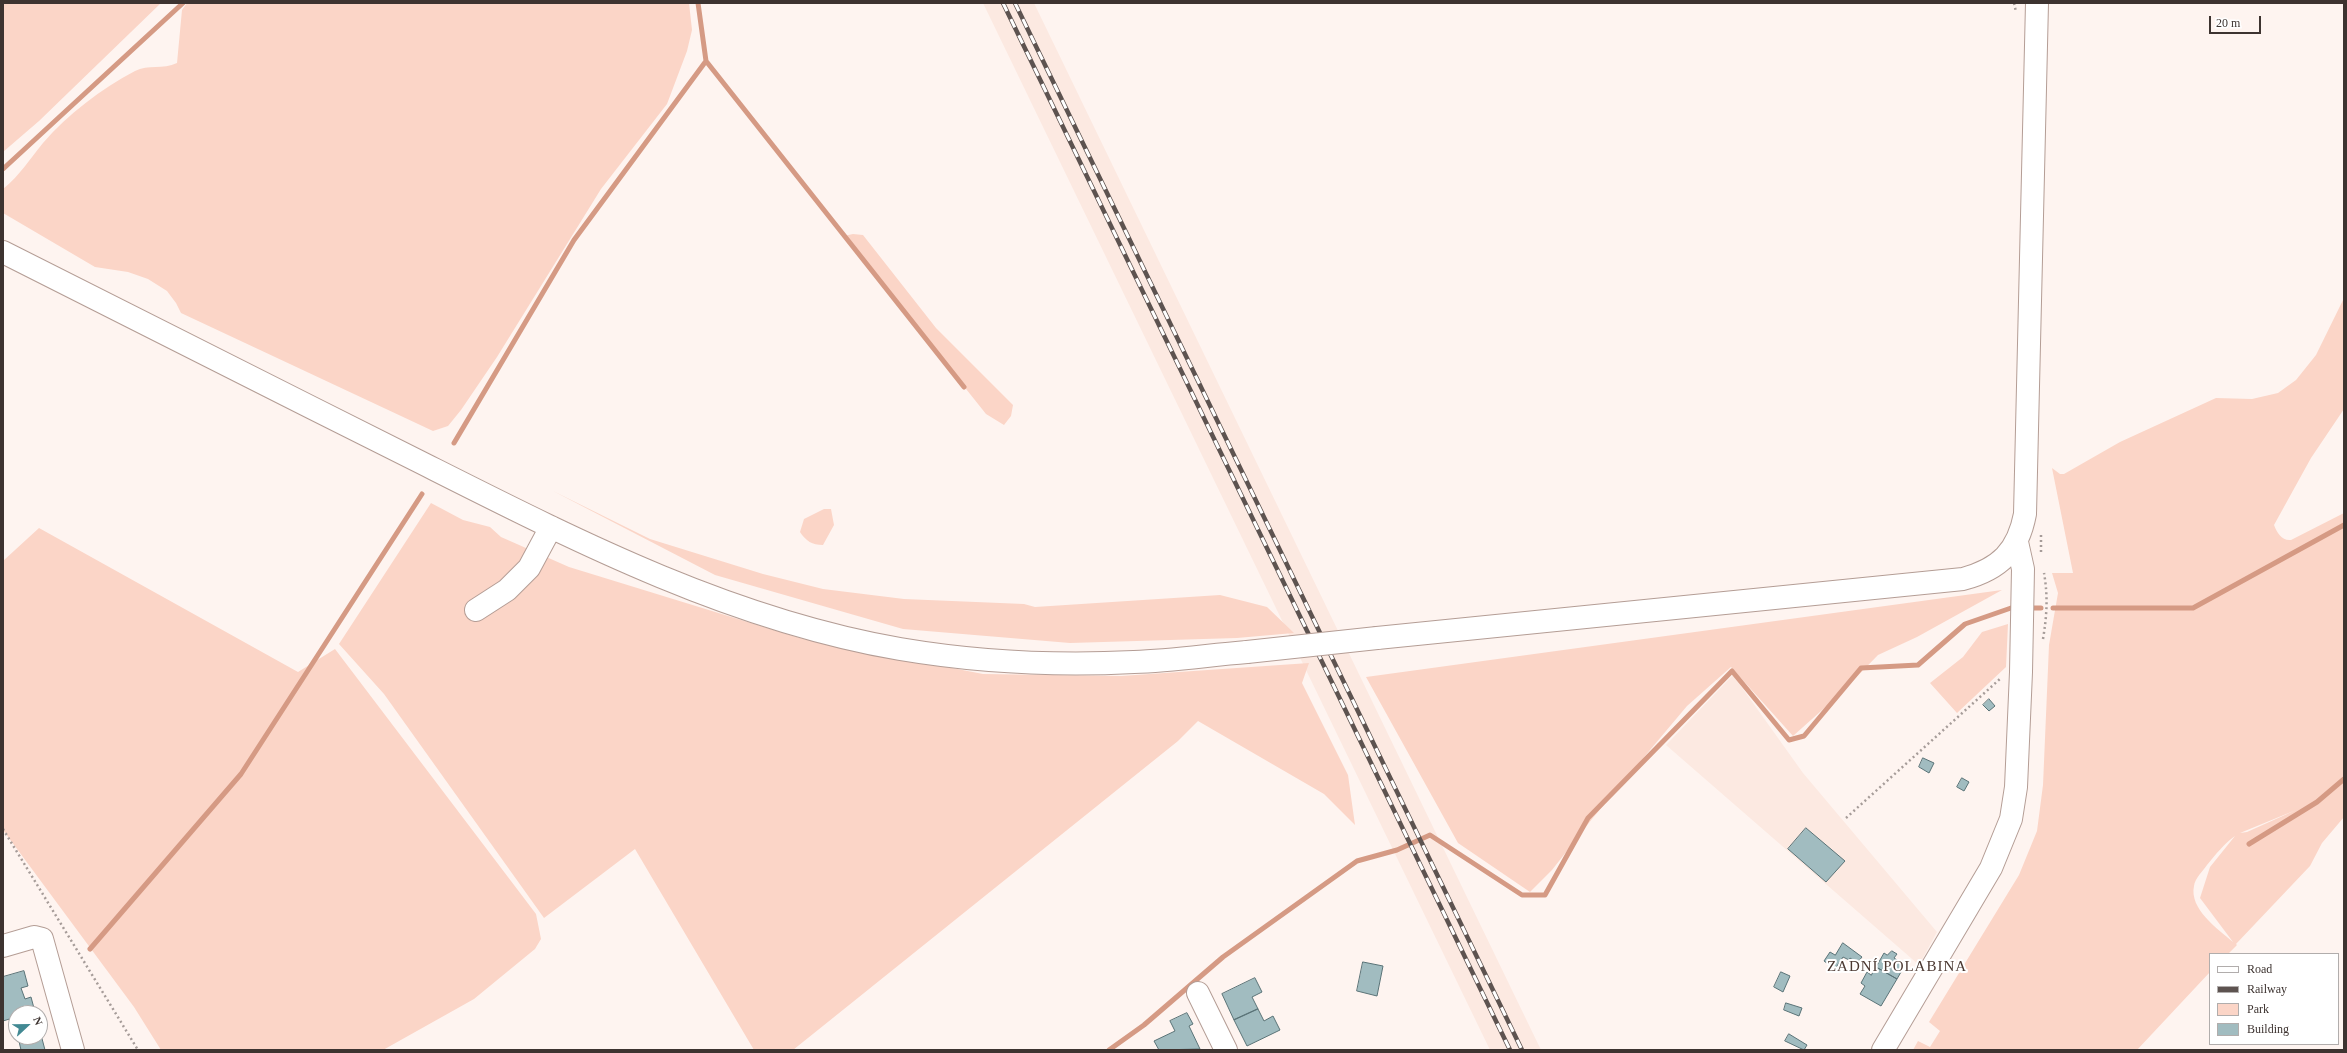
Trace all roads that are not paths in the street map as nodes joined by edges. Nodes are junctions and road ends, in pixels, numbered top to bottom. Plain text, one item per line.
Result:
1 (2037, 3) edge
2 (3, 252) edge
3 (551, 527) junction
4 (2017, 542) junction
5 (476, 610) dead end
6 (3, 946) edge
7 (1198, 993) dead end
8 (73, 1050) edge
9 (1226, 1050) edge
10 (1883, 1050) edge

1 - 4 street
2 - 3 street
3 - 4 street, bridge
3 - 5 street
4 - 10 street
6 - 8 street
7 - 9 street

